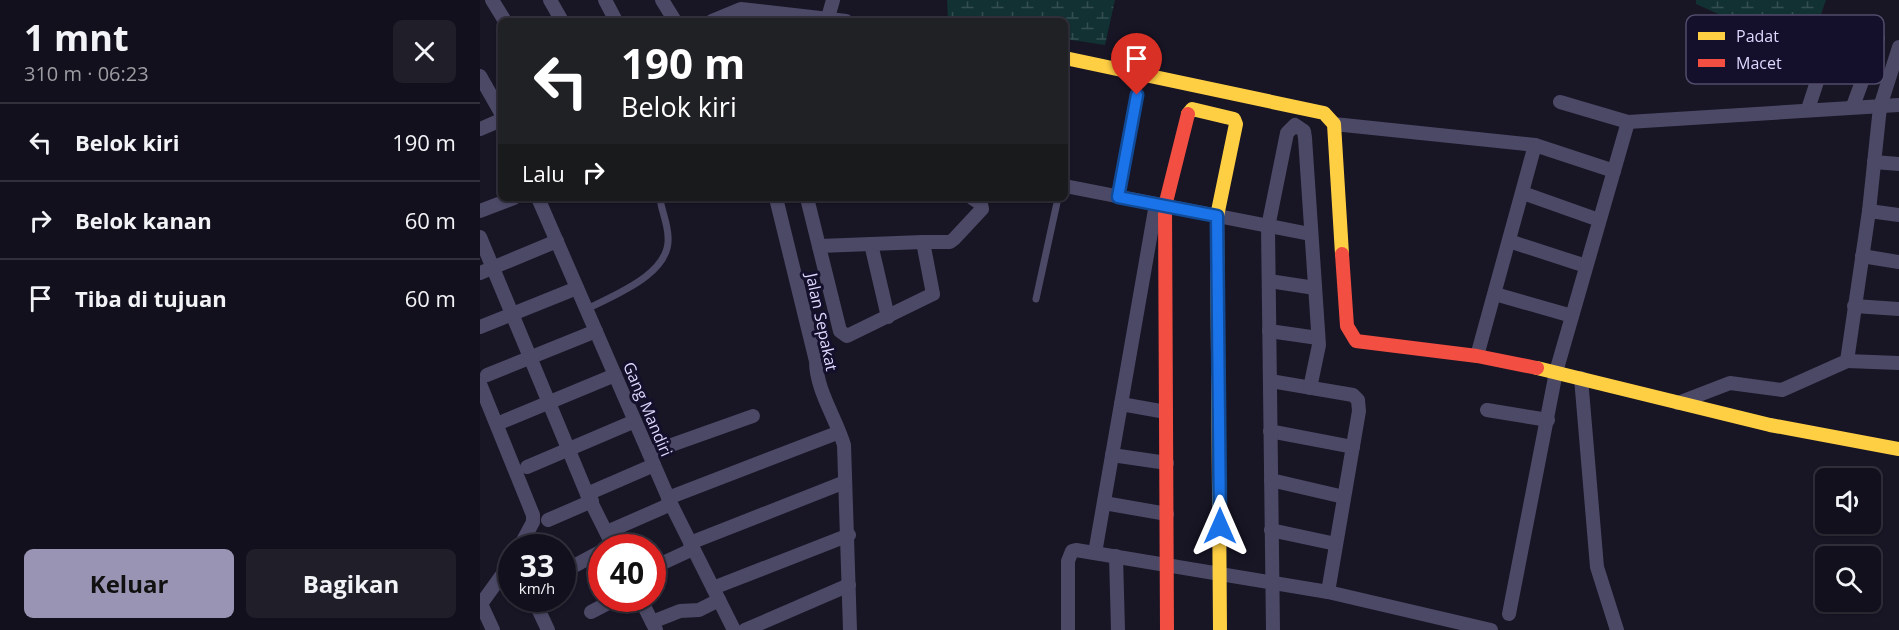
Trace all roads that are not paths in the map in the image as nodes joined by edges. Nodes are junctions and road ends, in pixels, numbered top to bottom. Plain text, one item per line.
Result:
1 (492, 0) edge
2 (550, 0) edge
3 (604, 0) edge
4 (662, 0) edge
5 (833, 0) edge
6 (735, 11) edge
7 (503, 18) edge
8 (560, 18) edge
9 (614, 18) edge
10 (673, 18) edge
11 (719, 18) edge
12 (806, 18) edge
13 (827, 18) edge
14 (1899, 47) edge
15 (1068, 59) edge
16 (480, 76) edge
17 (1816, 84) edge
18 (1861, 84) edge
19 (1137, 95) dead end
20 (1560, 102) dead end
21 (1899, 105) edge
22 (1853, 106) junction
23 (1880, 106) junction
24 (498, 108) edge
25 (1808, 109) junction
26 (498, 121) edge
27 (1628, 122) junction
28 (1334, 124) junction
29 (480, 129) edge
30 (1535, 145) junction
31 (1874, 162) junction
32 (1899, 164) edge
33 (1614, 171) junction
34 (1068, 187) edge
35 (1522, 193) junction
36 (1118, 197) junction
37 (506, 201) edge
38 (539, 201) edge
39 (777, 201) edge
40 (808, 201) edge
41 (976, 201) edge
42 (1057, 201) edge
43 (661, 204) dead end
44 (1161, 205) junction
45 (480, 211) edge
46 (1869, 211) junction
47 (1899, 215) edge
48 (1217, 216) junction
49 (1599, 220) junction
50 (1268, 226) junction
51 (1310, 234) junction
52 (480, 237) edge
53 (557, 241) junction
54 (1509, 241) junction
55 (923, 242) junction
56 (871, 244) junction
57 (819, 246) junction
58 (1862, 256) junction
59 (1899, 262) edge
60 (1586, 266) junction
61 (486, 270) edge
62 (1269, 281) junction
63 (577, 288) junction
64 (1315, 288) junction
65 (1495, 294) junction
66 (1036, 299) dead end
67 (1854, 306) junction
68 (587, 309) junction
69 (1899, 309) edge
70 (512, 313) junction
71 (888, 316) junction
72 (1572, 316) junction
73 (480, 327) edge
74 (596, 331) junction
75 (1269, 331) junction
76 (1318, 338) junction
77 (1477, 356) junction
78 (530, 358) junction
79 (1847, 361) junction
80 (1899, 363) edge
81 (1556, 372) junction
82 (615, 375) junction
83 (1581, 378) junction
84 (484, 379) edge
85 (1270, 381) junction
86 (1310, 387) junction
87 (549, 402) junction
88 (1678, 403) junction
89 (1121, 404) junction
90 (1487, 410) dead end
91 (1166, 412) junction
92 (753, 416) dead end
93 (1548, 420) junction
94 (504, 421) dead end
95 (635, 421) junction
96 (1270, 431) junction
97 (837, 433) junction
98 (1353, 447) junction
99 (569, 449) junction
100 (1899, 449) edge
101 (1112, 455) junction
102 (651, 459) junction
103 (1167, 463) junction
104 (527, 467) dead end
105 (1271, 480) junction
106 (845, 482) junction
107 (1344, 496) junction
108 (590, 498) junction
109 (670, 501) junction
110 (1104, 503) junction
111 (1167, 514) junction
112 (548, 520) dead end
113 (1272, 530) junction
114 (607, 532) joint
115 (527, 534) edge
116 (849, 535) junction
117 (1336, 544) junction
118 (692, 546) junction
119 (1095, 553) junction
120 (1116, 556) junction
121 (666, 560) edge
122 (1167, 564) junction
123 (1220, 573) junction
124 (498, 580) edge
125 (1272, 582) junction
126 (849, 585) junction
127 (1328, 592) junction
128 (716, 594) junction
129 (480, 604) edge
130 (540, 612) edge
131 (647, 612) edge
132 (1509, 614) dead end
133 (654, 626) edge
134 (493, 630) edge
135 (548, 630) edge
136 (734, 630) edge
137 (745, 630) edge
138 (850, 630) edge
139 (1068, 630) edge
140 (1118, 630) edge
141 (1167, 630) edge
142 (1220, 630) edge
143 (1273, 630) edge
144 (1491, 630) edge
145 (1617, 630) edge

1 - 7 street
2 - 8 street
3 - 9 street
4 - 10 street
5 - 13 street
6 - 11 street
6 - 12 street
14 - 23 street
15 - 28 street
16 - 24 street
17 - 25 street
18 - 22 street
19 - 36 lane
20 - 27 street
21 - 23 street
22 - 23 street
22 - 25 street
23 - 31 street
25 - 27 street
26 - 29 street
27 - 33 street
28 - 30 street
28 - 77 street
30 - 33 street
30 - 35 street
31 - 32 street
31 - 46 street
33 - 49 street
34 - 36 street
35 - 49 street
35 - 54 street
36 - 44 street
37 - 45 street
38 - 53 street, Gang Mandiri
39 - 97 street, Jalan Sepakat
40 - 57 street
41 - 55 street
42 - 66 lane
43 - 68 lane
44 - 48 street
44 - 48 street
44 - 89 street
44 - 91 street
46 - 47 street
46 - 58 street
48 - 50 street
48 - 123 street
49 - 60 street
50 - 51 street
50 - 51 street
50 - 62 street
51 - 64 street
52 - 61 street
53 - 61 street
53 - 63 street, Gang Mandiri
54 - 60 street
54 - 65 street
55 - 56 street
55 - 71 street
56 - 57 street
56 - 71 street
57 - 71 street
58 - 59 street
58 - 67 street
60 - 72 street
61 - 70 street
62 - 64 street
62 - 75 street
63 - 68 street, Gang Mandiri
63 - 70 street
64 - 76 street
65 - 72 street
65 - 77 street
67 - 69 street
67 - 79 street
68 - 74 street, Gang Mandiri
70 - 73 street
70 - 78 street
72 - 81 street
74 - 78 street
74 - 82 street, Gang Mandiri
75 - 76 street
75 - 85 street
76 - 86 street
77 - 81 street
78 - 84 street
78 - 87 street
79 - 80 street
79 - 88 street
81 - 83 street
81 - 93 street
82 - 87 street
82 - 95 street, Gang Mandiri
83 - 88 street
83 - 145 street
84 - 115 street
85 - 86 street
85 - 96 street
86 - 98 street
87 - 94 street
87 - 99 street
88 - 100 street
89 - 91 street
89 - 101 street
90 - 93 street
91 - 103 street
92 - 102 street
93 - 132 street
95 - 99 street
95 - 102 street, Gang Mandiri
96 - 98 street
96 - 105 street
97 - 106 street, Jalan Sepakat
97 - 109 street
98 - 107 street
99 - 104 street
99 - 108 street
101 - 103 street
101 - 110 street
102 - 108 street
102 - 109 street, Gang Mandiri
103 - 111 street
105 - 107 street
105 - 113 street
106 - 116 street, Jalan Sepakat
106 - 118 street
107 - 117 street
108 - 112 street
108 - 114 street
109 - 114 street
109 - 118 street, Gang Mandiri
110 - 111 street
110 - 119 street
111 - 122 street
113 - 117 street
113 - 125 street
116 - 126 street, Jalan Sepakat
116 - 128 street
117 - 127 street
118 - 121 street
118 - 128 street, Gang Mandiri
119 - 120 street
119 - 139 street
120 - 122 street
120 - 140 street
122 - 123 street
122 - 141 street
123 - 125 street
123 - 142 street
124 - 129 street
125 - 127 street
125 - 143 street
126 - 137 street
126 - 138 street, Jalan Sepakat
127 - 144 street
128 - 133 street
128 - 136 street, Gang Mandiri
129 - 134 street
130 - 135 street
131 - 133 street

